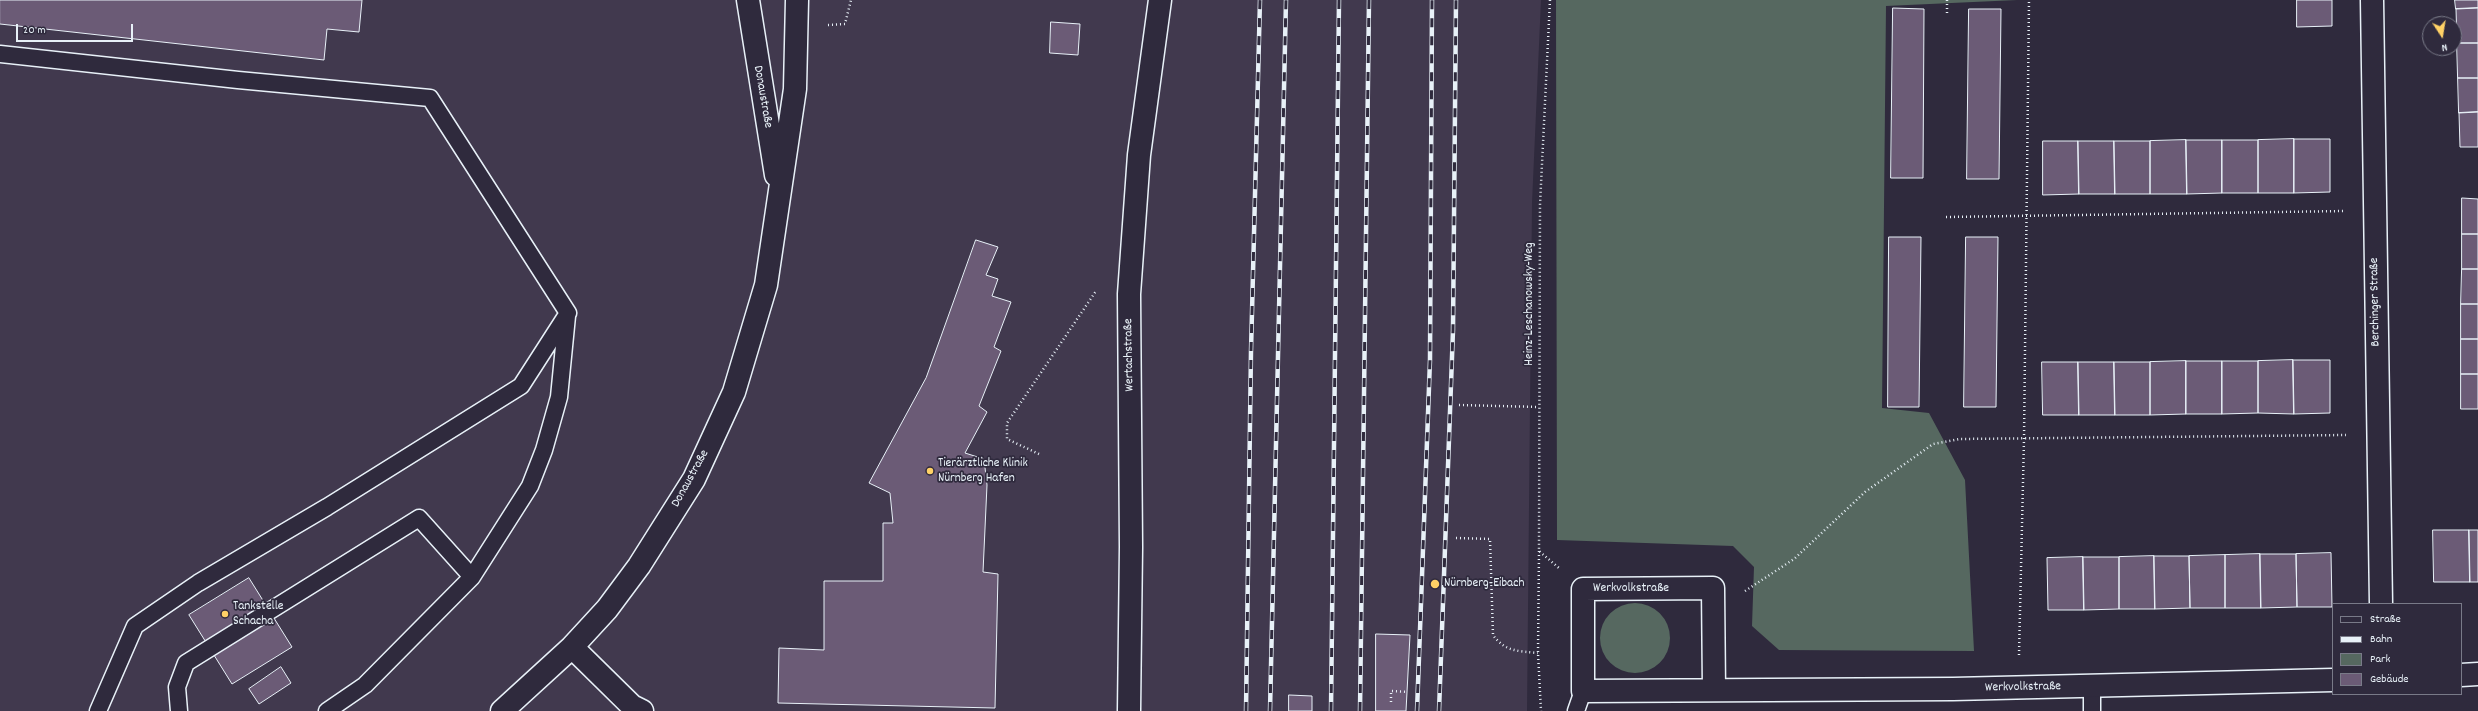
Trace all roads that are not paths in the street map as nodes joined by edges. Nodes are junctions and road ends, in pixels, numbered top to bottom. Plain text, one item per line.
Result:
1 (748, 0) edge
2 (797, 0) edge
3 (1160, 0) edge
4 (2372, 0) edge
5 (0, 54) edge
6 (779, 194) junction
7 (568, 313) junction
8 (472, 577) junction
9 (2381, 603) edge
10 (572, 647) junction
11 (2478, 674) edge
12 (2462, 675) edge
13 (2332, 680) edge
14 (2092, 686) junction
15 (1714, 690) junction
16 (1583, 691) junction
17 (98, 711) edge
18 (179, 711) edge
19 (327, 711) edge
20 (502, 711) edge
21 (642, 711) edge
22 (1129, 711) edge
23 (1576, 711) edge
24 (2092, 711) edge

1 - 6 street, Donaustraße
2 - 6 street, Donaustraße
3 - 22 street, Wertachstraße
4 - 9 street, Berchinger Straße
5 - 7 lane
6 - 10 street, Donaustraße
7 - 8 lane
7 - 17 lane
8 - 18 lane
8 - 19 lane
10 - 20 street, Donaustraße
10 - 21 street
11 - 12 street
13 - 14 street, Werkvolkstraße
14 - 15 street, Werkvolkstraße
14 - 24 lane
15 - 16 street, Werkvolkstraße
15 - 16 street, Werkvolkstraße
16 - 23 lane

